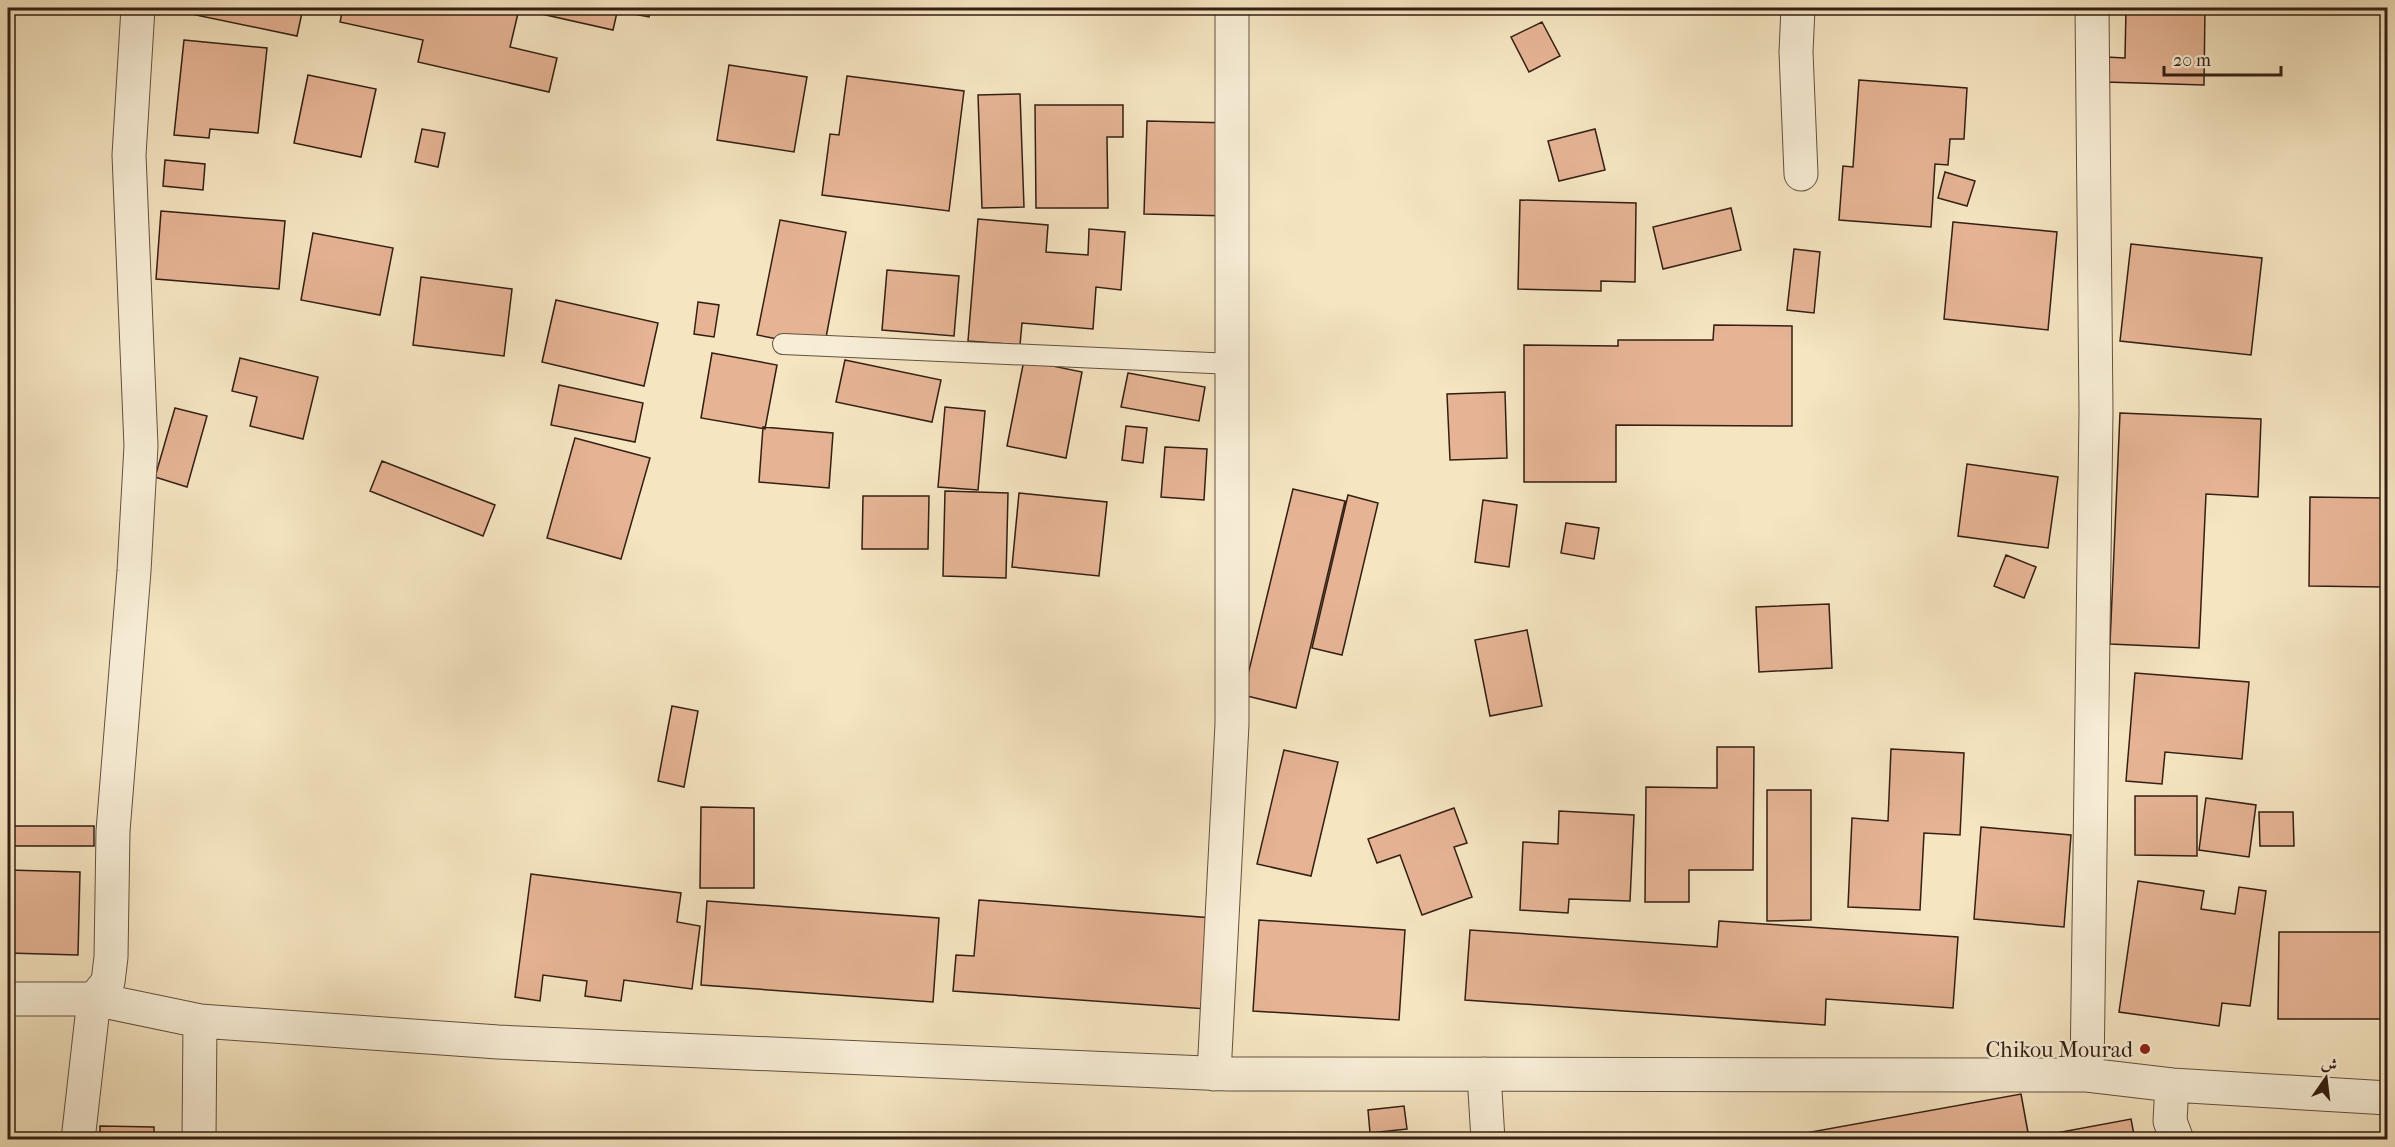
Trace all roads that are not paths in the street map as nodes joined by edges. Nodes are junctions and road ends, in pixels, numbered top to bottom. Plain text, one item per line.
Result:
1 (138, 8) edge
2 (1232, 8) edge
3 (1798, 8) edge
4 (2092, 8) edge
5 (1801, 174) dead end
6 (783, 344) dead end
7 (1233, 364) junction
8 (8, 999) edge
9 (94, 999) junction
10 (200, 1021) junction
11 (1214, 1074) junction
12 (1484, 1074) junction
13 (2087, 1075) junction
14 (2172, 1085) junction
15 (2388, 1098) edge
16 (78, 1140) edge
17 (199, 1140) edge
18 (1488, 1140) edge
19 (2177, 1140) edge

1 - 9 street
2 - 7 street
3 - 5 street
4 - 13 street
6 - 7 lane
7 - 11 street
8 - 9 street
9 - 10 street
9 - 16 street
10 - 11 street
10 - 17 street
11 - 12 street
12 - 13 street
12 - 18 street
13 - 14 street
14 - 15 street
14 - 19 street

